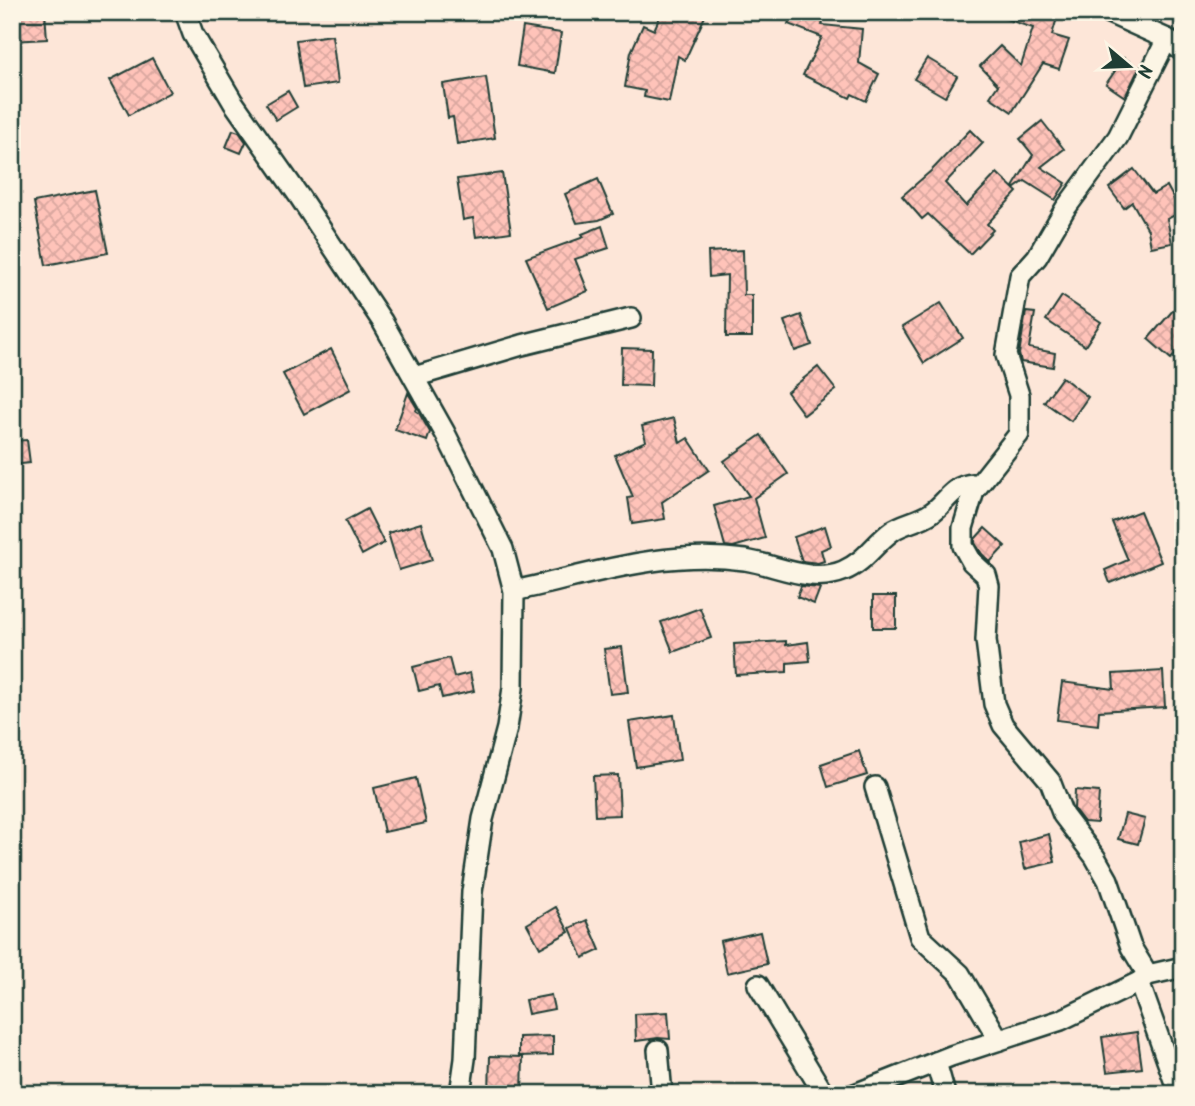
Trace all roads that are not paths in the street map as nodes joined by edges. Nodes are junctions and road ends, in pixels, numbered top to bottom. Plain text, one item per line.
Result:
1 (185, 12) edge
2 (1107, 12) edge
3 (1167, 38) junction
4 (1183, 52) edge
5 (631, 318) dead end
6 (414, 377) junction
7 (974, 491) junction
8 (514, 591) junction
9 (875, 787) dead end
10 (1183, 967) edge
11 (1143, 979) junction
12 (758, 985) dead end
13 (999, 1040) junction
14 (657, 1050) dead end
15 (936, 1062) junction
16 (460, 1094) edge
17 (662, 1094) edge
18 (824, 1094) edge
19 (855, 1094) edge
20 (945, 1094) edge
21 (1179, 1094) edge

1 - 6 street
2 - 3 street
3 - 4 street
3 - 7 street
5 - 6 street
6 - 8 street
7 - 8 street
7 - 11 street
8 - 16 street
9 - 13 street
10 - 11 street
11 - 13 street
11 - 21 street
12 - 18 street
13 - 15 street
14 - 17 street
15 - 19 street
15 - 20 street

